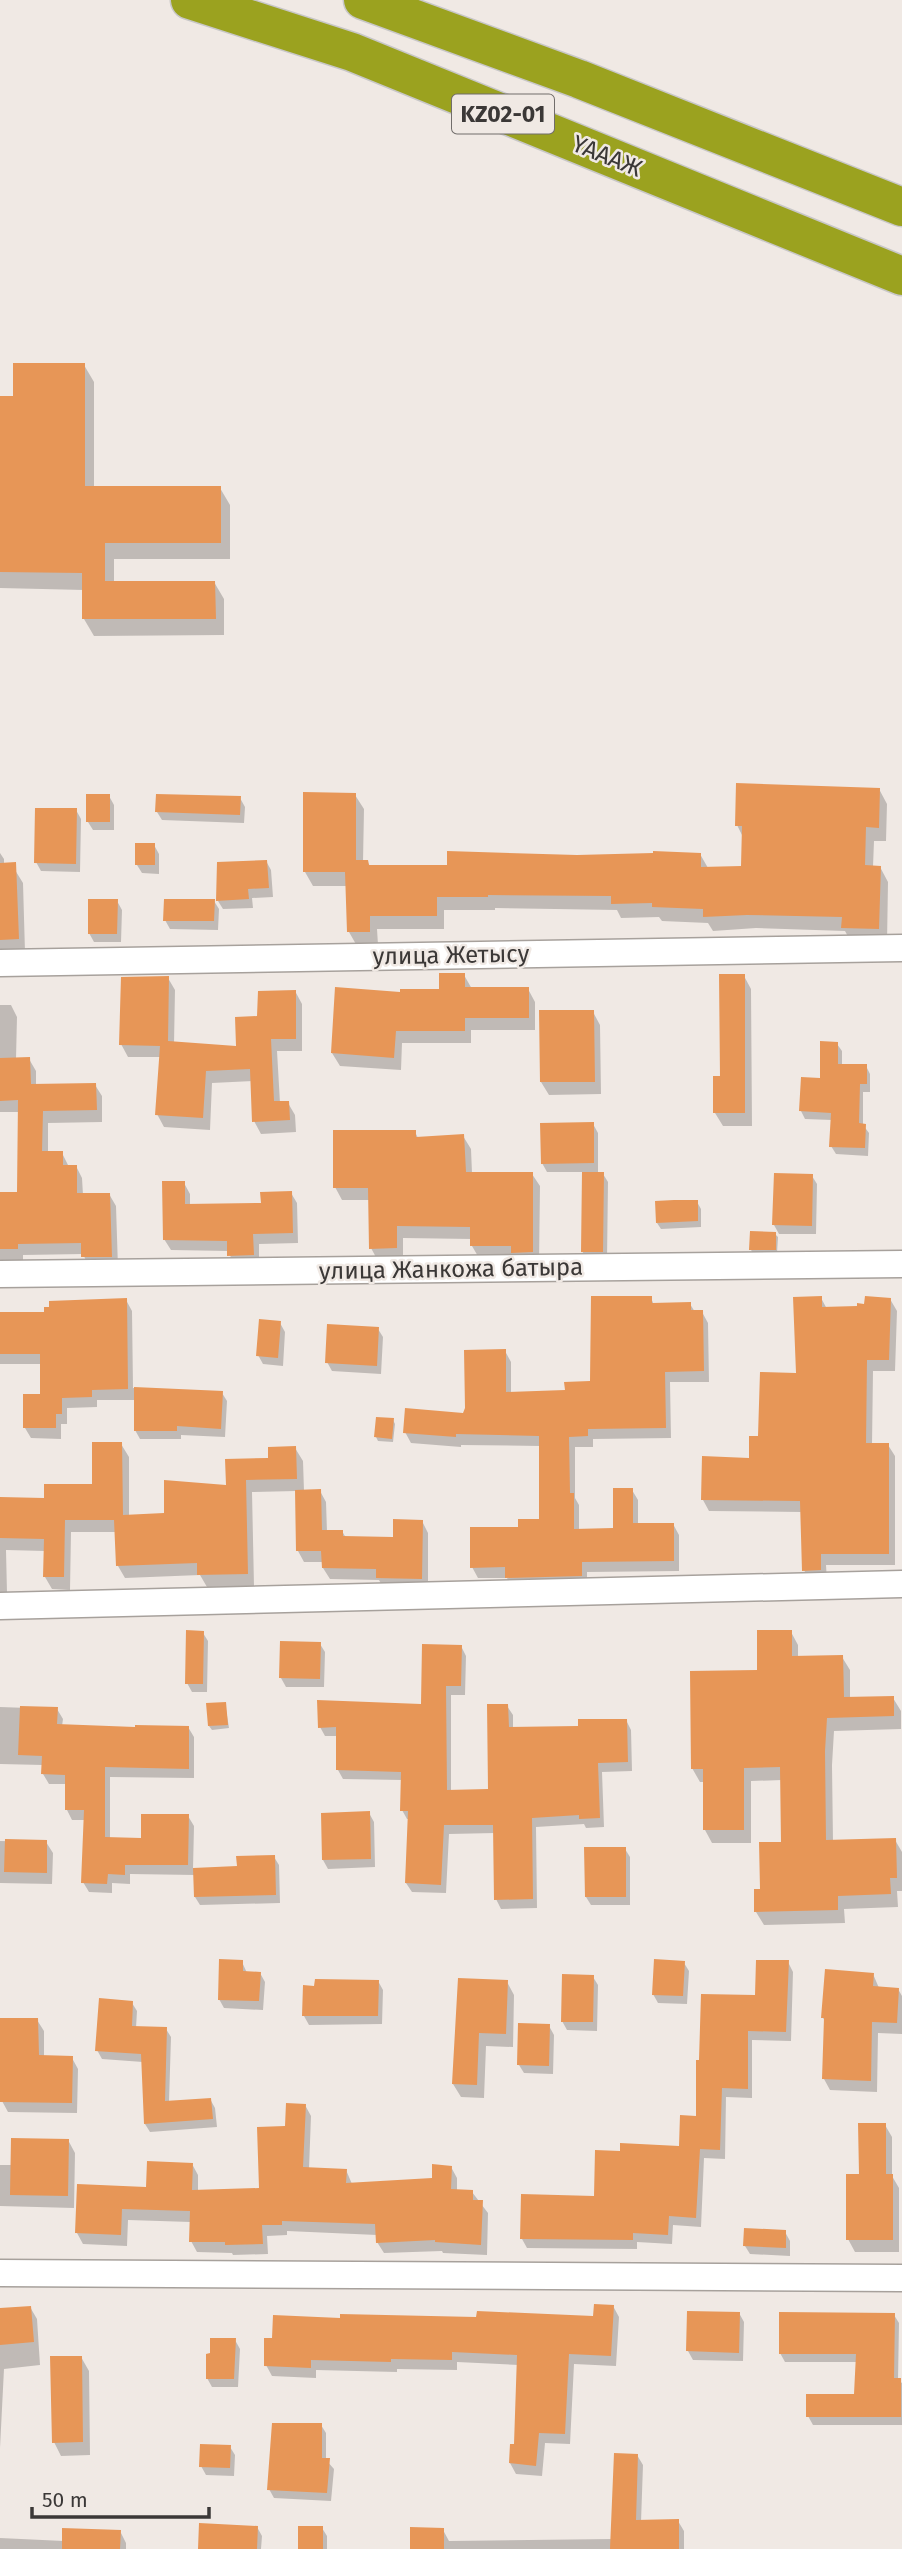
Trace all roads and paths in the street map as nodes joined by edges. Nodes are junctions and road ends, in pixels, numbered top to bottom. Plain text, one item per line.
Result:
1 (190, 0) edge
2 (363, 0) edge
3 (902, 207) edge
4 (902, 276) edge
5 (902, 948) edge
6 (0, 963) edge
7 (902, 1264) edge
8 (0, 1274) edge
9 (902, 1584) edge
10 (0, 1606) edge
11 (0, 2273) edge
12 (902, 2278) edge

1 - 4 highway, ҮАААЖ / KZ02-01
2 - 3 highway, KZ02-01
5 - 6 street, улица Жетысу
7 - 8 street, улица Жанкожа батыра
9 - 10 street
11 - 12 street

